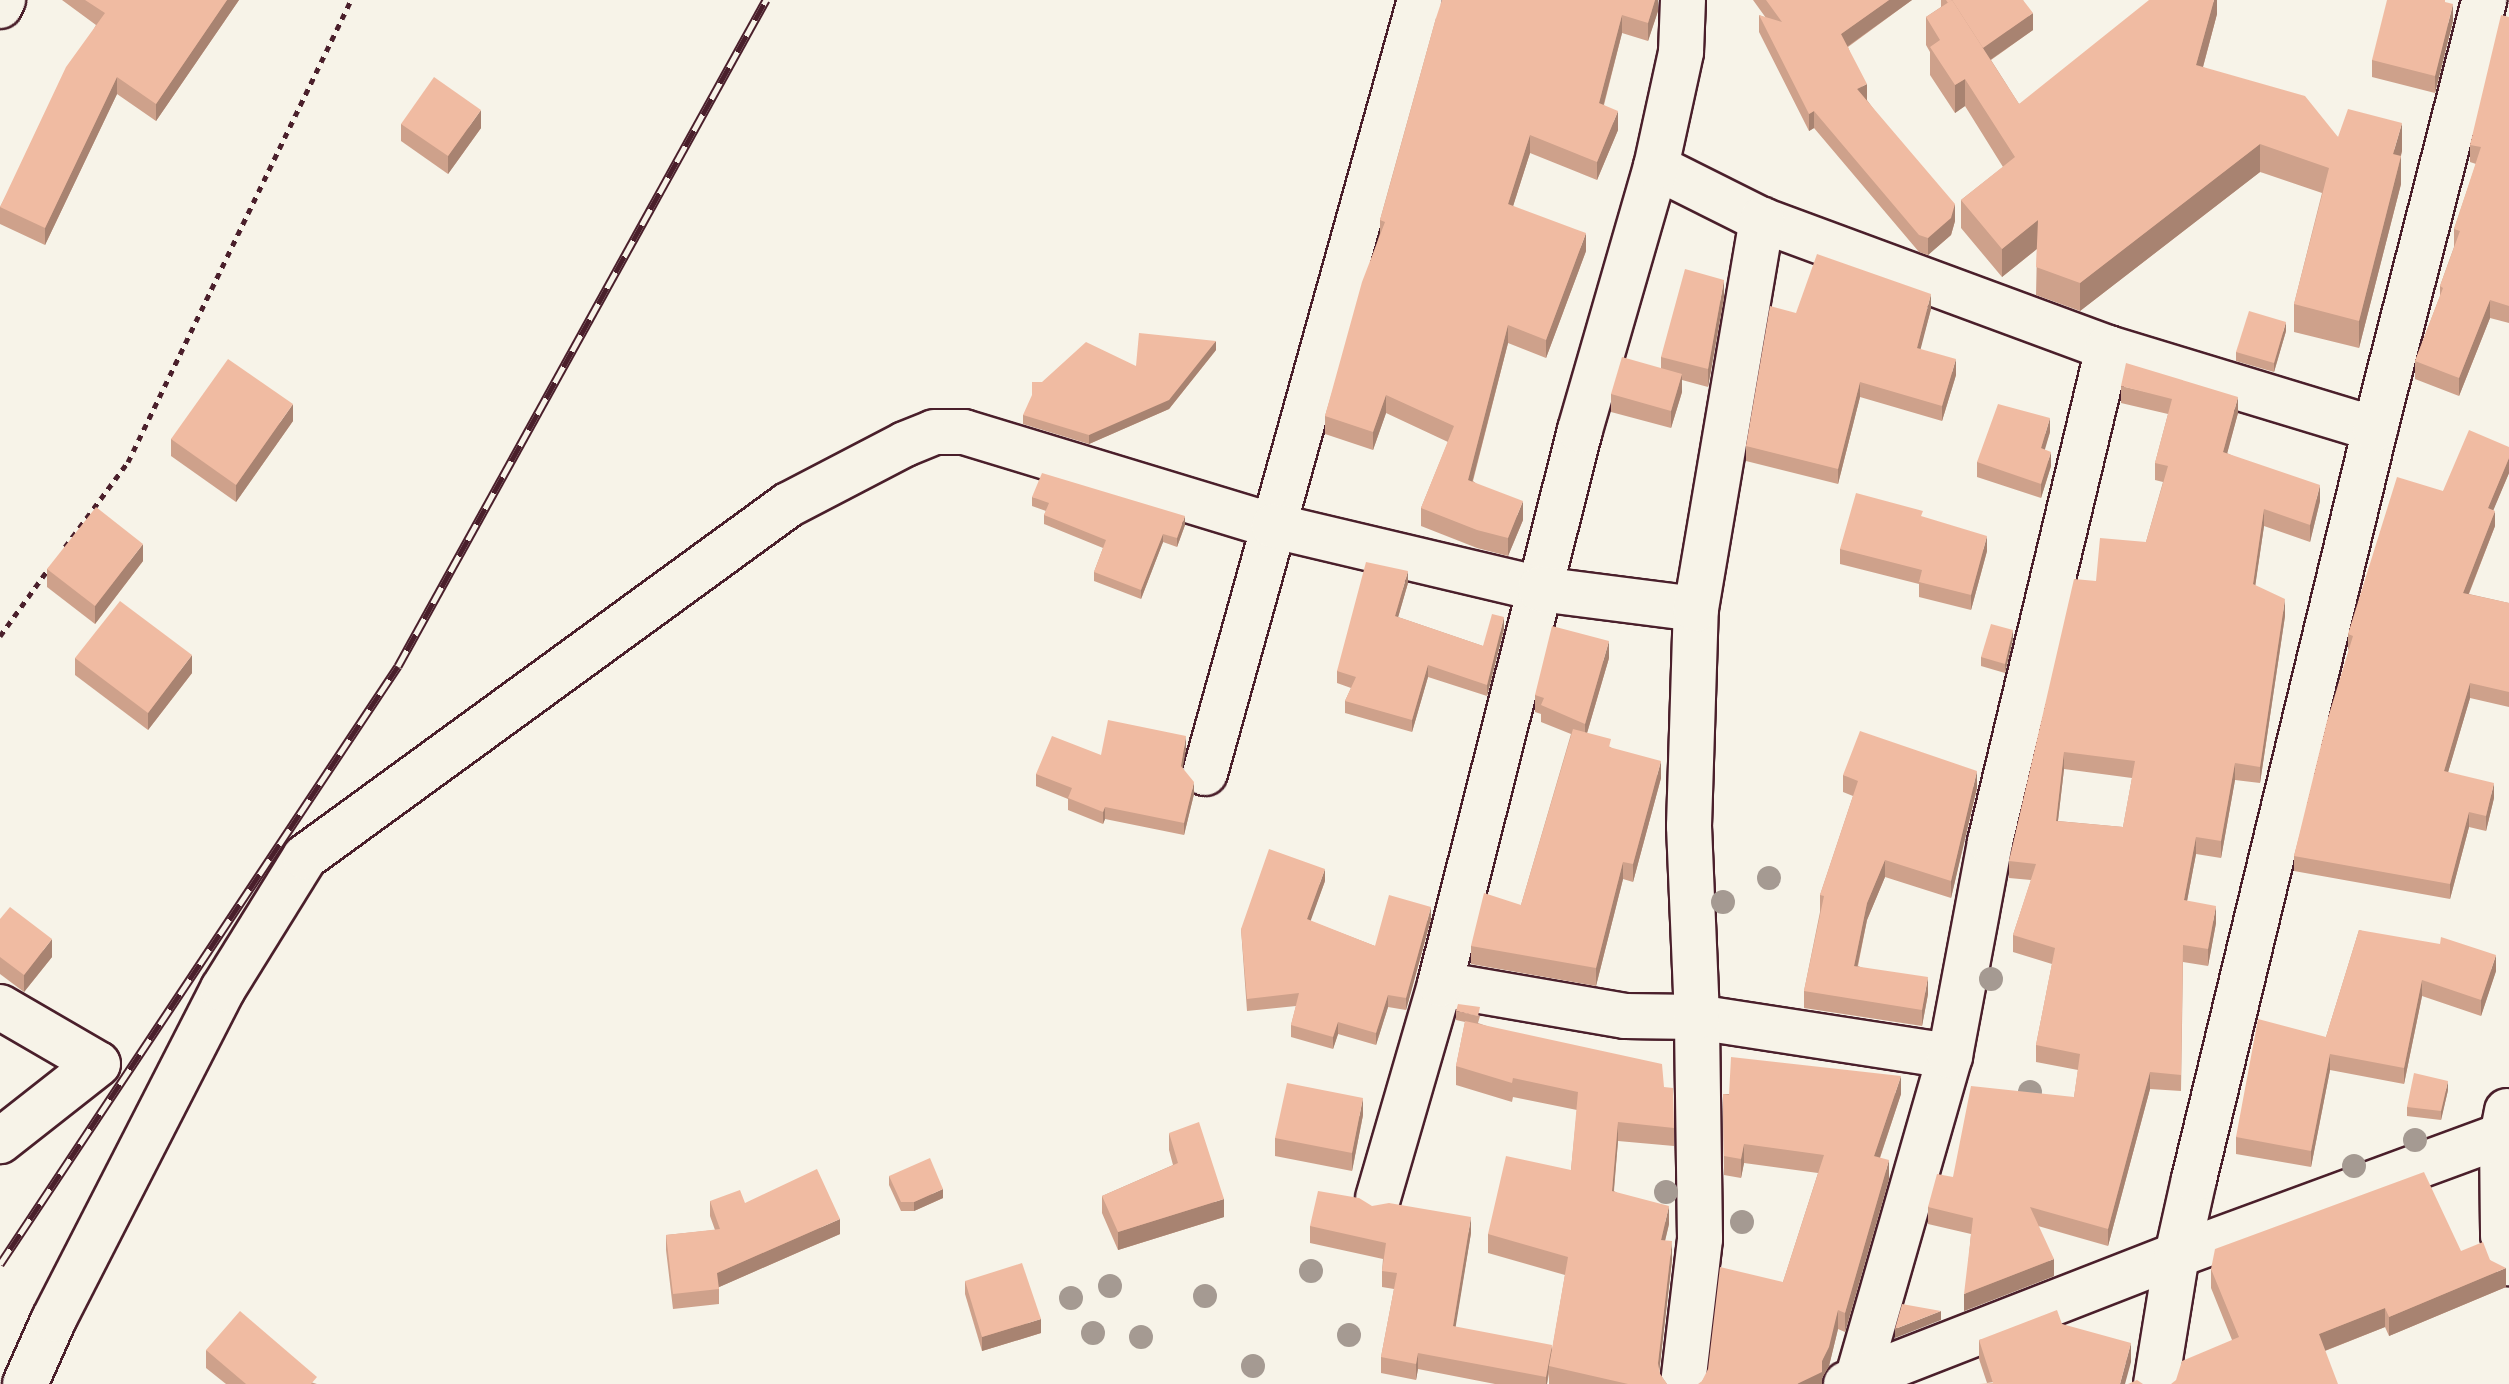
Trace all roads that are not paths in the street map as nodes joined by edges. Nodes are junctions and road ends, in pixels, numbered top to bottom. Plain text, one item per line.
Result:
1 (3, 0) edge
2 (1420, 0) edge
3 (1683, 0) edge
4 (2484, 0) edge
5 (0, 6) edge
6 (1656, 167) junction
7 (1762, 220) junction
8 (2108, 348) junction
9 (2375, 429) junction
10 (1274, 526) junction
11 (1540, 589) junction
12 (1696, 609) junction
13 (1205, 773) dead end
14 (1440, 984) junction
15 (0, 1007) edge
16 (1697, 1017) junction
17 (1950, 1056) junction
18 (2507, 1124) edge
19 (0, 1141) edge
20 (1378, 1198) dead end
21 (2177, 1255) junction
22 (2509, 1263) edge
23 (1851, 1382) edge
24 (25, 1384) edge
25 (1683, 1384) edge
26 (2156, 1384) edge

1 - 5 street
2 - 10 street
3 - 6 street
4 - 9 street
6 - 7 street
6 - 11 street
7 - 8 street
7 - 12 street
8 - 9 street
8 - 17 street
9 - 21 street
10 - 11 street
10 - 13 street
10 - 24 street
11 - 12 street
11 - 14 street
12 - 16 street
14 - 16 street
14 - 20 street
15 - 19 street
16 - 17 street
16 - 25 street
17 - 23 street
18 - 21 street
18 - 22 street
21 - 23 street
21 - 26 street

